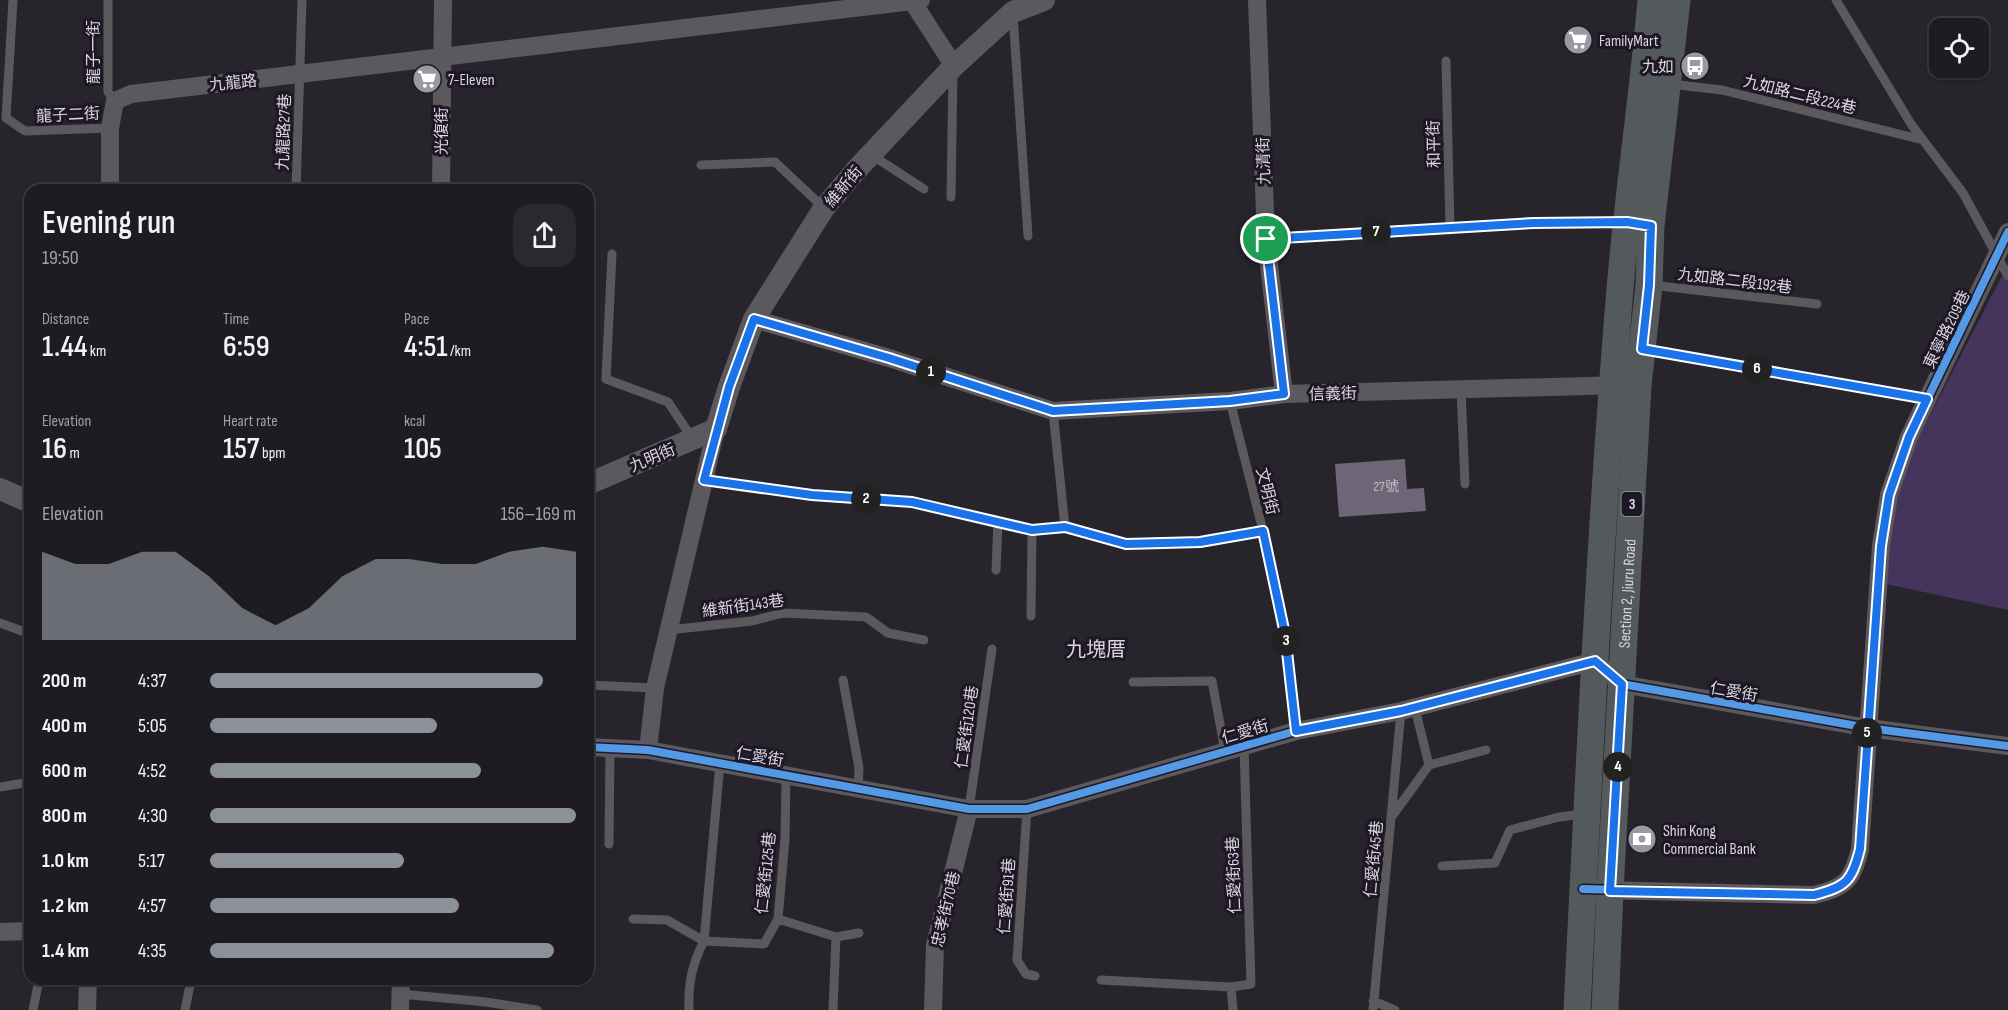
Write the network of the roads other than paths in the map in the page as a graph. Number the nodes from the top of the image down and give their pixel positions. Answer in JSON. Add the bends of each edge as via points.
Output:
{"nodes":[{"id":1,"x":13,"y":0,"type":"edge"},
{"id":2,"x":108,"y":0,"type":"edge"},
{"id":3,"x":302,"y":0,"type":"edge"},
{"id":4,"x":444,"y":0,"type":"edge"},
{"id":5,"x":1044,"y":0,"type":"edge"},
{"id":6,"x":1257,"y":0,"type":"edge"},
{"id":7,"x":1651,"y":0,"type":"edge"},
{"id":8,"x":1677,"y":0,"type":"edge"},
{"id":9,"x":1836,"y":0,"type":"edge"},
{"id":10,"x":917,"y":1,"type":"edge"},
{"id":11,"x":1013,"y":12,"type":"junction"},
{"id":12,"x":442,"y":58,"type":"junction"},
{"id":13,"x":1446,"y":61,"type":"dead end"},
{"id":14,"x":954,"y":66,"type":"junction"},
{"id":15,"x":300,"y":74,"type":"junction"},
{"id":16,"x":1668,"y":84,"type":"junction"},
{"id":17,"x":115,"y":101,"type":"junction"},
{"id":18,"x":110,"y":128,"type":"junction"},
{"id":19,"x":1923,"y":140,"type":"junction"},
{"id":20,"x":870,"y":154,"type":"junction"},
{"id":21,"x":701,"y":165,"type":"dead end"},
{"id":22,"x":110,"y":184,"type":"edge"},
{"id":23,"x":296,"y":184,"type":"edge"},
{"id":24,"x":441,"y":184,"type":"edge"},
{"id":25,"x":924,"y":189,"type":"dead end"},
{"id":26,"x":951,"y":197,"type":"dead end"},
{"id":27,"x":825,"y":208,"type":"junction"},
{"id":28,"x":1639,"y":224,"type":"junction"},
{"id":29,"x":1450,"y":227,"type":"junction"},
{"id":30,"x":2008,"y":232,"type":"edge"},
{"id":31,"x":1028,"y":236,"type":"dead end"},
{"id":32,"x":1266,"y":239,"type":"junction"},
{"id":33,"x":612,"y":254,"type":"dead end"},
{"id":34,"x":1998,"y":254,"type":"junction"},
{"id":35,"x":2008,"y":276,"type":"edge"},
{"id":36,"x":1649,"y":285,"type":"junction"},
{"id":37,"x":1817,"y":304,"type":"dead end"},
{"id":38,"x":754,"y":319,"type":"junction"},
{"id":39,"x":1642,"y":349,"type":"junction"},
{"id":40,"x":1626,"y":385,"type":"junction"},
{"id":41,"x":1461,"y":390,"type":"junction"},
{"id":42,"x":1284,"y":394,"type":"junction"},
{"id":43,"x":1927,"y":399,"type":"junction"},
{"id":44,"x":1230,"y":401,"type":"junction"},
{"id":45,"x":1053,"y":411,"type":"junction"},
{"id":46,"x":716,"y":429,"type":"junction"},
{"id":47,"x":693,"y":440,"type":"junction"},
{"id":48,"x":704,"y":480,"type":"junction"},
{"id":49,"x":594,"y":481,"type":"edge"},
{"id":50,"x":1465,"y":484,"type":"dead end"},
{"id":51,"x":1,"y":494,"type":"edge"},
{"id":52,"x":24,"y":500,"type":"edge"},
{"id":53,"x":998,"y":522,"type":"junction"},
{"id":54,"x":1065,"y":527,"type":"junction"},
{"id":55,"x":1032,"y":530,"type":"junction"},
{"id":56,"x":1263,"y":531,"type":"junction"},
{"id":57,"x":996,"y":570,"type":"dead end"},
{"id":58,"x":1031,"y":616,"type":"dead end"},
{"id":59,"x":0,"y":623,"type":"edge"},
{"id":60,"x":668,"y":630,"type":"junction"},
{"id":61,"x":24,"y":632,"type":"edge"},
{"id":62,"x":924,"y":640,"type":"dead end"},
{"id":63,"x":992,"y":649,"type":"dead end"},
{"id":64,"x":1595,"y":661,"type":"junction"},
{"id":65,"x":843,"y":680,"type":"dead end"},
{"id":66,"x":1133,"y":682,"type":"dead end"},
{"id":67,"x":1622,"y":684,"type":"junction"},
{"id":68,"x":594,"y":685,"type":"edge"},
{"id":69,"x":655,"y":688,"type":"junction"},
{"id":70,"x":1408,"y":709,"type":"junction"},
{"id":71,"x":1868,"y":728,"type":"junction"},
{"id":72,"x":1296,"y":731,"type":"junction"},
{"id":73,"x":1244,"y":746,"type":"junction"},
{"id":74,"x":2008,"y":746,"type":"edge"},
{"id":75,"x":594,"y":747,"type":"edge"},
{"id":76,"x":610,"y":748,"type":"junction"},
{"id":77,"x":648,"y":750,"type":"junction"},
{"id":78,"x":1486,"y":750,"type":"dead end"},
{"id":79,"x":1226,"y":751,"type":"junction"},
{"id":80,"x":720,"y":763,"type":"junction"},
{"id":81,"x":1430,"y":765,"type":"junction"},
{"id":82,"x":786,"y":774,"type":"junction"},
{"id":83,"x":24,"y":783,"type":"edge"},
{"id":84,"x":0,"y":787,"type":"edge"},
{"id":85,"x":858,"y":788,"type":"junction"},
{"id":86,"x":969,"y":809,"type":"junction"},
{"id":87,"x":1027,"y":809,"type":"junction"},
{"id":88,"x":1586,"y":814,"type":"junction"},
{"id":89,"x":1392,"y":817,"type":"junction"},
{"id":90,"x":609,"y":844,"type":"dead end"},
{"id":91,"x":1442,"y":866,"type":"dead end"},
{"id":92,"x":1596,"y":890,"type":"junction"},
{"id":93,"x":633,"y":919,"type":"dead end"},
{"id":94,"x":778,"y":919,"type":"junction"},
{"id":95,"x":24,"y":931,"type":"edge"},
{"id":96,"x":0,"y":932,"type":"edge"},
{"id":97,"x":859,"y":933,"type":"dead end"},
{"id":98,"x":836,"y":937,"type":"junction"},
{"id":99,"x":704,"y":941,"type":"junction"},
{"id":100,"x":1035,"y":976,"type":"dead end"},
{"id":101,"x":1101,"y":980,"type":"dead end"},
{"id":102,"x":38,"y":985,"type":"edge"},
{"id":103,"x":88,"y":985,"type":"edge"},
{"id":104,"x":190,"y":985,"type":"edge"},
{"id":105,"x":1231,"y":987,"type":"junction"},
{"id":106,"x":400,"y":994,"type":"edge"},
{"id":107,"x":1373,"y":1005,"type":"edge"},
{"id":108,"x":33,"y":1010,"type":"edge"},
{"id":109,"x":87,"y":1010,"type":"edge"},
{"id":110,"x":185,"y":1010,"type":"edge"},
{"id":111,"x":537,"y":1010,"type":"edge"},
{"id":112,"x":689,"y":1010,"type":"edge"},
{"id":113,"x":833,"y":1010,"type":"edge"},
{"id":114,"x":933,"y":1010,"type":"edge"},
{"id":115,"x":1233,"y":1010,"type":"edge"},
{"id":116,"x":1395,"y":1010,"type":"edge"},
{"id":117,"x":1577,"y":1010,"type":"edge"},
{"id":118,"x":1605,"y":1010,"type":"edge"}],
"edges":[{"from":1,"to":18,"type":"lane","name":"龍子二街","via":[[6,118],[25,131]]},
{"from":2,"to":17,"type":"lane","name":"龍子一街","via":[[108,92]]},
{"from":3,"to":15,"type":"lane","name":"九龍路27巷"},
{"from":4,"to":12,"type":"street","name":"光復街"},
{"from":5,"to":11,"type":"street","name":"維新街"},
{"from":6,"to":32,"type":"street","name":"九清街"},
{"from":7,"to":28,"type":"main road","name":"Section 2, Jiuru Road","number":"3"},
{"from":8,"to":16,"type":"main road","name":"Section 2, Jiuru Road","number":"3"},
{"from":9,"to":19,"type":"lane"},
{"from":10,"to":12,"type":"street"},
{"from":10,"to":14,"type":"street"},
{"from":11,"to":14,"type":"street","name":"維新街"},
{"from":11,"to":31,"type":"lane"},
{"from":12,"to":15,"type":"street","name":"九龍路"},
{"from":12,"to":24,"type":"street","name":"光復街"},
{"from":13,"to":29,"type":"lane","name":"和平街"},
{"from":14,"to":20,"type":"street","name":"維新街"},
{"from":14,"to":26,"type":"lane"},
{"from":15,"to":17,"type":"street","name":"九龍路","via":[[131,94]]},
{"from":15,"to":23,"type":"lane","name":"九龍路27巷"},
{"from":16,"to":19,"type":"lane","name":"九如路二段224巷","via":[[1722,90]]},
{"from":16,"to":28,"type":"main road","name":"Section 2, Jiuru Road","number":"3"},
{"from":17,"to":18,"type":"street"},
{"from":18,"to":22,"type":"street"},
{"from":19,"to":34,"type":"lane","via":[[1964,193]]},
{"from":20,"to":25,"type":"lane"},
{"from":20,"to":27,"type":"street","name":"維新街"},
{"from":21,"to":27,"type":"lane","via":[[775,162]]},
{"from":27,"to":38,"type":"street","name":"維新街"},
{"from":28,"to":29,"type":"lane"},
{"from":28,"to":36,"type":"main road","name":"Section 2, Jiuru Road","number":"3"},
{"from":28,"to":40,"type":"main road","name":"Section 2, Jiuru Road","number":"3"},
{"from":29,"to":32,"type":"lane"},
{"from":30,"to":34,"type":"street","name":"東寧路209巷"},
{"from":32,"to":42,"type":"street","name":"九清街"},
{"from":33,"to":47,"type":"lane","via":[[606,379],[668,402]]},
{"from":34,"to":35,"type":"lane"},
{"from":34,"to":43,"type":"street","name":"東寧路209巷"},
{"from":36,"to":37,"type":"lane","name":"九如路二段192巷"},
{"from":36,"to":39,"type":"main road","name":"Section 2, Jiuru Road","number":"3"},
{"from":38,"to":45,"type":"street","name":"信義街"},
{"from":38,"to":46,"type":"street","name":"維新街"},
{"from":39,"to":40,"type":"main road","name":"Section 2, Jiuru Road","number":"3"},
{"from":39,"to":43,"type":"lane"},
{"from":40,"to":41,"type":"street","name":"信義街"},
{"from":40,"to":64,"type":"main road","name":"Section 2, Jiuru Road","number":"3"},
{"from":40,"to":67,"type":"main road","name":"Section 2, Jiuru Road","number":"3"},
{"from":41,"to":42,"type":"street","name":"信義街"},
{"from":41,"to":50,"type":"lane"},
{"from":42,"to":44,"type":"street","name":"信義街"},
{"from":43,"to":71,"type":"street","name":"東寧路209巷","via":[[1889,495],[1881,546]]},
{"from":44,"to":45,"type":"street","name":"信義街"},
{"from":44,"to":56,"type":"lane","name":"文明街"},
{"from":45,"to":54,"type":"lane"},
{"from":46,"to":47,"type":"street","name":"九明街"},
{"from":46,"to":48,"type":"street"},
{"from":47,"to":49,"type":"street","name":"九明街"},
{"from":48,"to":53,"type":"lane","via":[[812,495],[912,502]]},
{"from":48,"to":60,"type":"street"},
{"from":51,"to":52,"type":"street"},
{"from":53,"to":55,"type":"lane"},
{"from":53,"to":57,"type":"lane"},
{"from":54,"to":55,"type":"lane"},
{"from":54,"to":56,"type":"lane","via":[[1126,544],[1200,542]]},
{"from":55,"to":58,"type":"lane"},
{"from":56,"to":72,"type":"lane","name":"文明街","via":[[1285,634]]},
{"from":59,"to":61,"type":"lane"},
{"from":60,"to":62,"type":"lane","name":"維新街143巷","via":[[752,621],[783,613],[866,617],[888,633]]},
{"from":60,"to":69,"type":"street"},
{"from":63,"to":86,"type":"lane","name":"仁愛街120巷"},
{"from":64,"to":67,"type":"street"},
{"from":64,"to":70,"type":"street","name":"仁愛街"},
{"from":64,"to":88,"type":"main road","name":"Section 2, Jiuru Road","number":"3"},
{"from":65,"to":85,"type":"lane","via":[[859,768]]},
{"from":66,"to":79,"type":"lane","via":[[1212,681]]},
{"from":67,"to":71,"type":"street","name":"仁愛街"},
{"from":67,"to":92,"type":"main road","name":"Section 2, Jiuru Road","number":"3"},
{"from":68,"to":69,"type":"lane"},
{"from":69,"to":77,"type":"street"},
{"from":70,"to":72,"type":"street","name":"仁愛街"},
{"from":70,"to":81,"type":"lane"},
{"from":70,"to":89,"type":"lane","name":"仁愛街45巷"},
{"from":71,"to":74,"type":"street","name":"仁愛街"},
{"from":71,"to":92,"type":"street","name":"東寧路209巷","via":[[1860,849],[1855,872],[1837,889],[1814,895]]},
{"from":72,"to":73,"type":"street","name":"仁愛街"},
{"from":73,"to":79,"type":"street","name":"仁愛街"},
{"from":73,"to":105,"type":"lane","name":"仁愛街63巷","via":[[1251,984]]},
{"from":75,"to":76,"type":"street","name":"仁愛街"},
{"from":76,"to":77,"type":"street","name":"仁愛街"},
{"from":76,"to":90,"type":"lane"},
{"from":77,"to":80,"type":"street","name":"仁愛街"},
{"from":78,"to":81,"type":"lane"},
{"from":79,"to":87,"type":"street","name":"仁愛街"},
{"from":80,"to":82,"type":"street","name":"仁愛街"},
{"from":80,"to":99,"type":"lane"},
{"from":81,"to":89,"type":"lane"},
{"from":82,"to":85,"type":"street","name":"仁愛街"},
{"from":82,"to":94,"type":"lane","name":"仁愛街125巷"},
{"from":83,"to":84,"type":"lane"},
{"from":85,"to":86,"type":"street","name":"仁愛街"},
{"from":86,"to":87,"type":"street","name":"仁愛街"},
{"from":86,"to":114,"type":"street","name":"忠孝街70巷","via":[[935,945]]},
{"from":87,"to":100,"type":"lane","name":"仁愛街91巷","via":[[1017,960],[1026,974]]},
{"from":88,"to":91,"type":"lane","via":[[1510,830],[1496,863]]},
{"from":88,"to":92,"type":"main road","name":"Section 2, Jiuru Road","number":"3"},
{"from":89,"to":107,"type":"lane","name":"仁愛街45巷"},
{"from":92,"to":117,"type":"main road","name":"Section 2, Jiuru Road","number":"3"},
{"from":92,"to":118,"type":"main road","name":"Section 2, Jiuru Road","number":"3"},
{"from":93,"to":99,"type":"lane","name":"仁愛街125巷","via":[[667,920]]},
{"from":94,"to":98,"type":"lane"},
{"from":94,"to":99,"type":"lane","name":"仁愛街125巷","via":[[764,944]]},
{"from":95,"to":96,"type":"street"},
{"from":97,"to":98,"type":"lane"},
{"from":98,"to":113,"type":"lane"},
{"from":99,"to":112,"type":"lane","via":[[694,960]]},
{"from":101,"to":105,"type":"lane"},
{"from":102,"to":108,"type":"lane"},
{"from":103,"to":109,"type":"street"},
{"from":104,"to":110,"type":"lane"},
{"from":105,"to":115,"type":"lane"},
{"from":106,"to":111,"type":"lane"},
{"from":107,"to":116,"type":"lane"}]}
